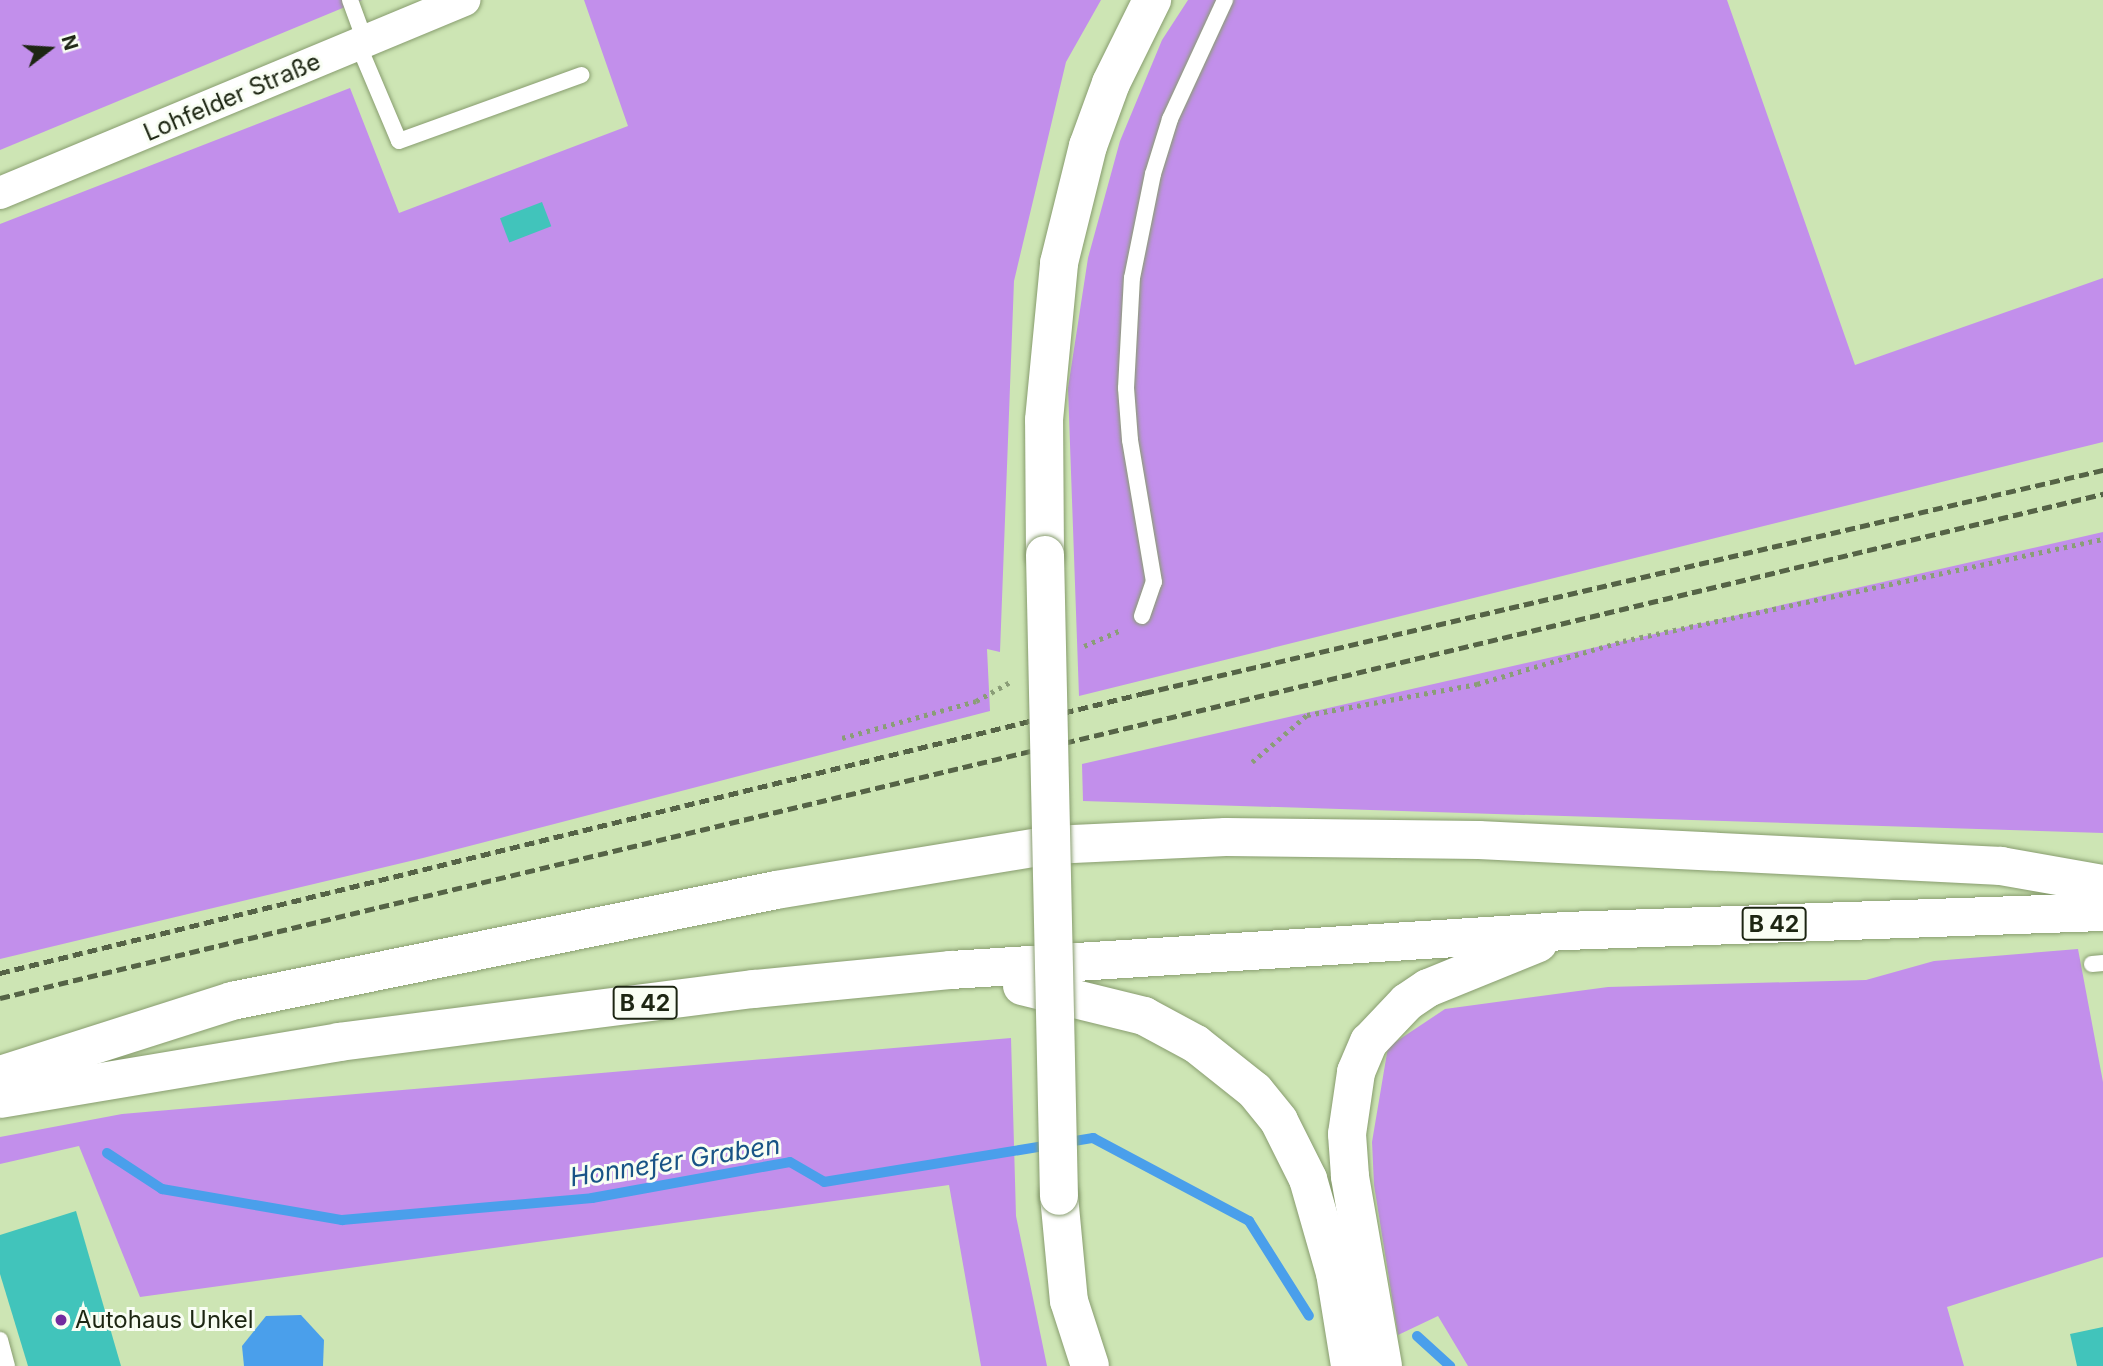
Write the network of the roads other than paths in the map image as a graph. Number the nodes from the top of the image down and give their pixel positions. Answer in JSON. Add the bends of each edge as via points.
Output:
{"nodes":[{"id":1,"x":350,"y":0,"type":"edge"},
{"id":2,"x":464,"y":0,"type":"edge"},
{"id":3,"x":1152,"y":0,"type":"edge"},
{"id":4,"x":1226,"y":0,"type":"edge"},
{"id":5,"x":361,"y":43,"type":"junction"},
{"id":6,"x":581,"y":75,"type":"dead end"},
{"id":7,"x":0,"y":193,"type":"edge"},
{"id":8,"x":1142,"y":616,"type":"road end"},
{"id":9,"x":1051,"y":845,"type":"junction"},
{"id":10,"x":2103,"y":884,"type":"edge"},
{"id":11,"x":2103,"y":912,"type":"edge"},
{"id":12,"x":1566,"y":931,"type":"junction"},
{"id":13,"x":951,"y":970,"type":"junction"},
{"id":14,"x":0,"y":1075,"type":"edge"},
{"id":15,"x":0,"y":1099,"type":"edge"},
{"id":16,"x":0,"y":1340,"type":"edge"},
{"id":17,"x":1343,"y":1354,"type":"edge"},
{"id":18,"x":7,"y":1366,"type":"edge"},
{"id":19,"x":1090,"y":1366,"type":"edge"},
{"id":20,"x":1383,"y":1366,"type":"edge"}],
"edges":[{"from":1,"to":5,"type":"lane"},
{"from":2,"to":5,"type":"street","name":"Lohfelder Straße"},
{"from":3,"to":9,"type":"main road","bridge":true,"via":[[1111,83],[1088,146],[1070,205],[1055,291],[1044,420]]},
{"from":4,"to":8,"type":"lane","via":[[1170,120],[1153,174],[1132,278],[1126,388],[1154,582]]},
{"from":5,"to":6,"type":"lane","via":[[399,141]]},
{"from":5,"to":7,"type":"street","name":"Lohfelder Straße"},
{"from":9,"to":10,"type":"main road","via":[[1329,836],[2001,866]]},
{"from":9,"to":14,"type":"main road","via":[[776,890],[232,1001]]},
{"from":9,"to":19,"type":"main road","bridge":true,"via":[[1059,1196],[1065,1276]]},
{"from":11,"to":12,"type":"main road","number":"B 42"},
{"from":12,"to":13,"type":"main road","number":"B 42"},
{"from":12,"to":20,"type":"main road","via":[[1428,988],[1369,1042],[1356,1072],[1347,1134],[1350,1176]]},
{"from":13,"to":15,"type":"main road","number":"B 42","via":[[740,991],[339,1042]]},
{"from":13,"to":17,"type":"main road","via":[[1144,1016],[1231,1069],[1279,1121],[1308,1179],[1335,1273]]},
{"from":16,"to":18,"type":"lane"}]}
